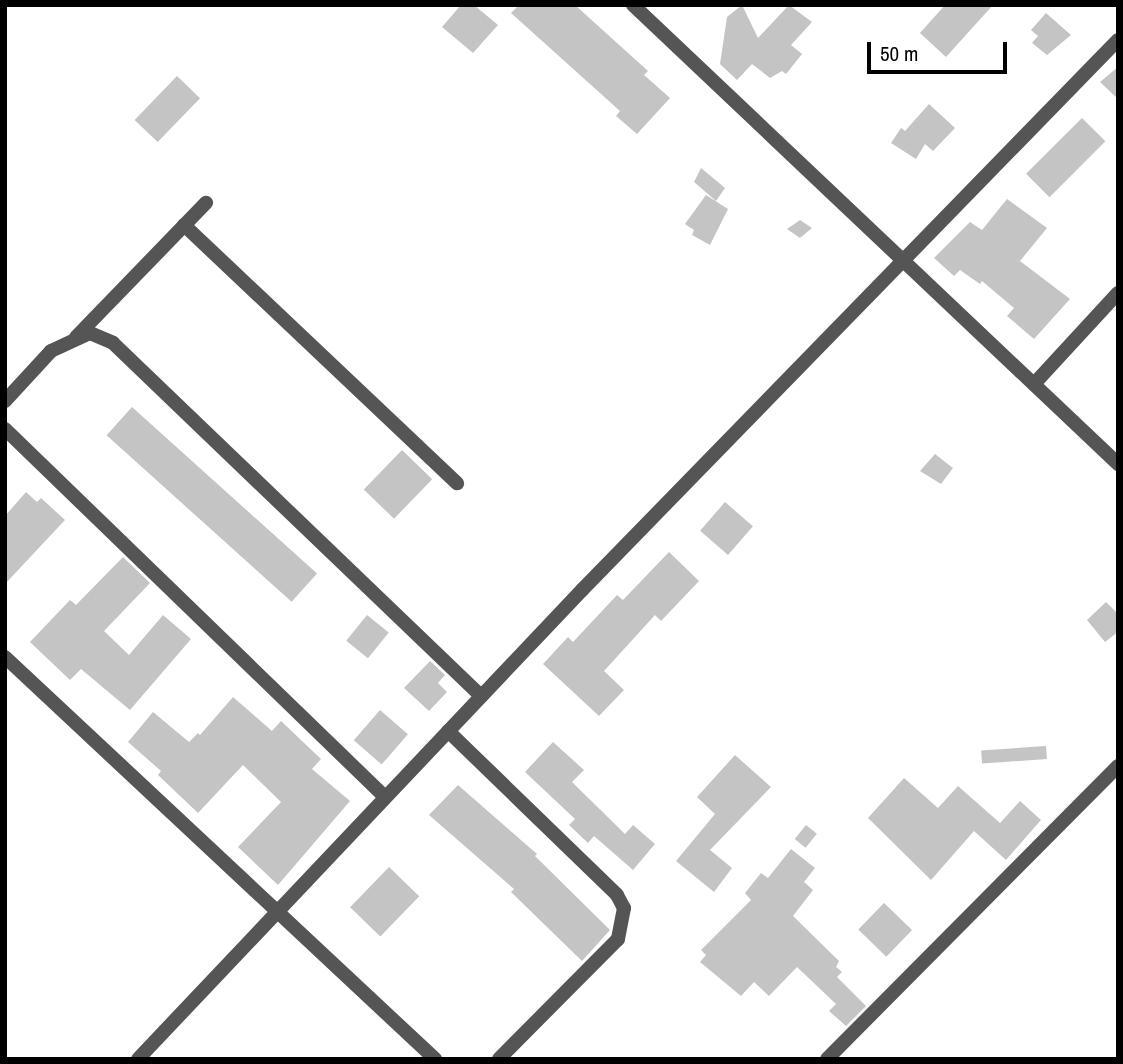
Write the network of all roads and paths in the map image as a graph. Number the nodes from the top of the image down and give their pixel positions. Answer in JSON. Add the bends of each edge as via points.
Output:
{"nodes":[{"id":1,"x":633,"y":5,"type":"edge"},
{"id":2,"x":1118,"y":40,"type":"edge"},
{"id":3,"x":206,"y":203,"type":"dead end"},
{"id":4,"x":184,"y":225,"type":"junction"},
{"id":5,"x":902,"y":258,"type":"junction"},
{"id":6,"x":1118,"y":293,"type":"edge"},
{"id":7,"x":73,"y":340,"type":"junction"},
{"id":8,"x":1034,"y":384,"type":"junction"},
{"id":9,"x":5,"y":401,"type":"edge"},
{"id":10,"x":5,"y":429,"type":"edge"},
{"id":11,"x":1118,"y":464,"type":"edge"},
{"id":12,"x":457,"y":483,"type":"dead end"},
{"id":13,"x":5,"y":657,"type":"edge"},
{"id":14,"x":481,"y":696,"type":"junction"},
{"id":15,"x":448,"y":731,"type":"junction"},
{"id":16,"x":1118,"y":766,"type":"edge"},
{"id":17,"x":385,"y":797,"type":"junction"},
{"id":18,"x":276,"y":912,"type":"junction"},
{"id":19,"x":138,"y":1059,"type":"edge"},
{"id":20,"x":435,"y":1059,"type":"edge"},
{"id":21,"x":499,"y":1059,"type":"edge"},
{"id":22,"x":827,"y":1059,"type":"edge"}],
"edges":[{"from":1,"to":5,"type":"street"},
{"from":2,"to":5,"type":"street"},
{"from":3,"to":4,"type":"street"},
{"from":4,"to":7,"type":"street"},
{"from":4,"to":12,"type":"street"},
{"from":5,"to":8,"type":"street"},
{"from":5,"to":14,"type":"street"},
{"from":6,"to":8,"type":"street"},
{"from":7,"to":9,"type":"street","via":[[51,351]]},
{"from":7,"to":14,"type":"street","via":[[90,333],[113,343]]},
{"from":8,"to":11,"type":"street"},
{"from":10,"to":17,"type":"street"},
{"from":13,"to":18,"type":"street"},
{"from":14,"to":15,"type":"street"},
{"from":15,"to":17,"type":"street"},
{"from":15,"to":21,"type":"street","via":[[617,895],[624,908],[618,939]]},
{"from":16,"to":22,"type":"street"},
{"from":17,"to":18,"type":"street"},
{"from":18,"to":19,"type":"street"},
{"from":18,"to":20,"type":"street"}]}
